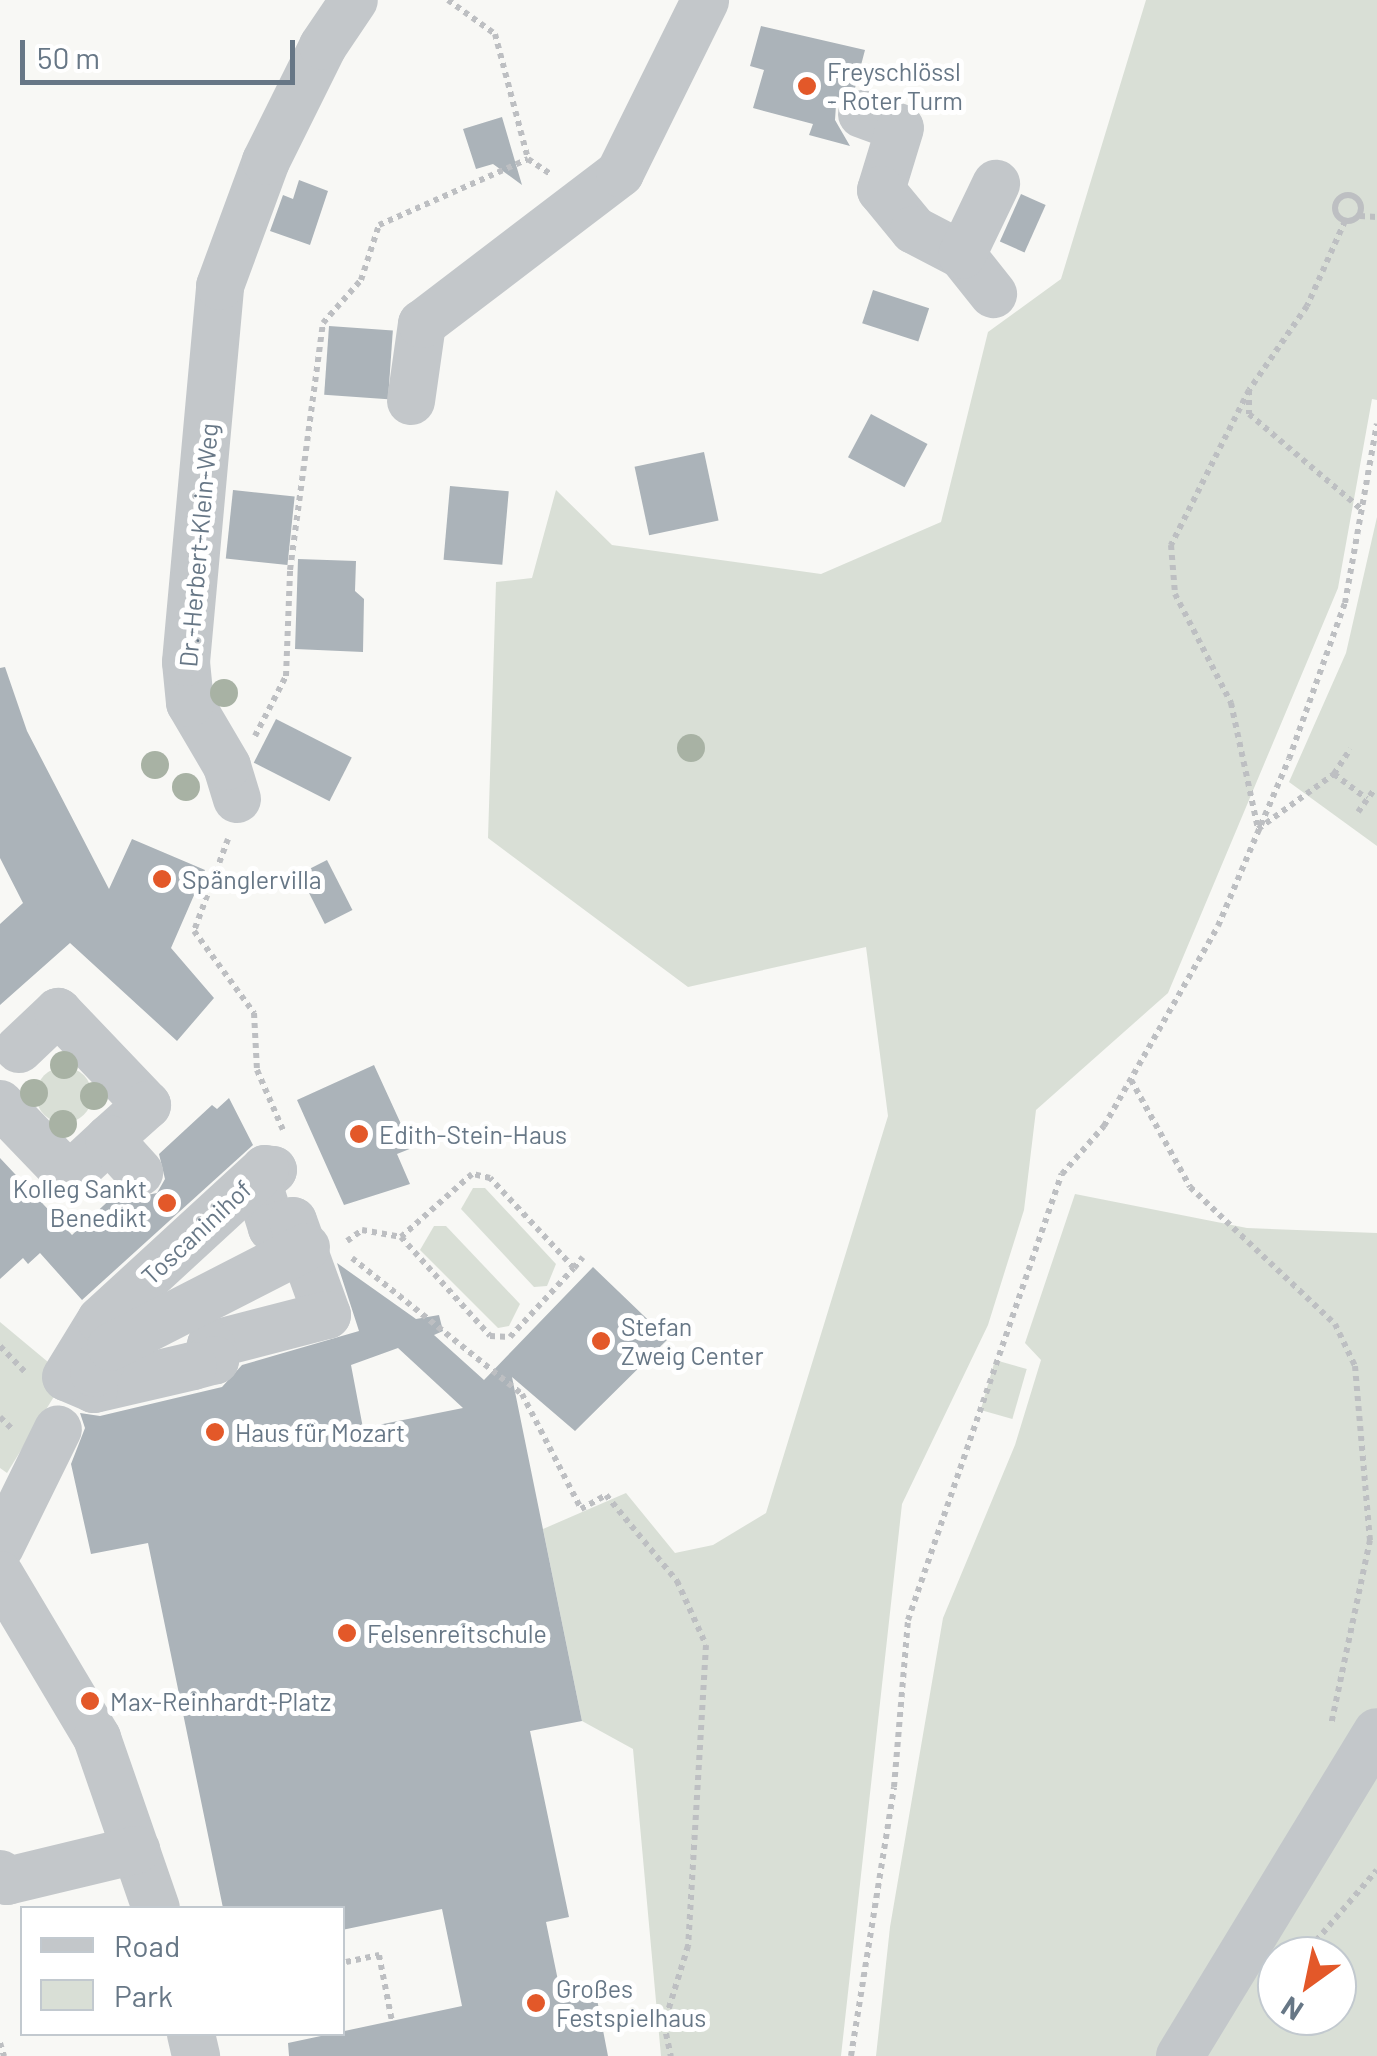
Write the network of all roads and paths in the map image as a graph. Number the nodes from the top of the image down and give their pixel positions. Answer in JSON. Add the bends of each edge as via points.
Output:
{"nodes":[{"id":1,"x":354,"y":0,"type":"edge"},
{"id":2,"x":448,"y":0,"type":"edge"},
{"id":3,"x":706,"y":0,"type":"edge"},
{"id":4,"x":862,"y":114,"type":"dead end"},
{"id":5,"x":528,"y":159,"type":"junction"},
{"id":6,"x":627,"y":164,"type":"junction"},
{"id":7,"x":996,"y":184,"type":"dead end"},
{"id":8,"x":1360,"y":216,"type":"junction"},
{"id":9,"x":1377,"y":216,"type":"edge"},
{"id":10,"x":1346,"y":221,"type":"junction"},
{"id":11,"x":962,"y":255,"type":"junction"},
{"id":12,"x":993,"y":294,"type":"dead end"},
{"id":13,"x":1249,"y":390,"type":"junction"},
{"id":14,"x":411,"y":402,"type":"dead end"},
{"id":15,"x":1377,"y":424,"type":"edge"},
{"id":16,"x":1362,"y":510,"type":"junction"},
{"id":17,"x":1350,"y":749,"type":"dead end"},
{"id":18,"x":1334,"y":774,"type":"junction"},
{"id":19,"x":1375,"y":789,"type":"edge"},
{"id":20,"x":237,"y":799,"type":"junction"},
{"id":21,"x":1367,"y":799,"type":"junction"},
{"id":22,"x":1358,"y":812,"type":"dead end"},
{"id":23,"x":1258,"y":830,"type":"junction"},
{"id":24,"x":6,"y":1049,"type":"edge"},
{"id":25,"x":1130,"y":1079,"type":"junction"},
{"id":26,"x":0,"y":1104,"type":"edge"},
{"id":27,"x":288,"y":1140,"type":"dead end"},
{"id":28,"x":194,"y":1234,"type":"junction"},
{"id":29,"x":401,"y":1238,"type":"junction"},
{"id":30,"x":306,"y":1247,"type":"junction"},
{"id":31,"x":583,"y":1257,"type":"dead end"},
{"id":32,"x":574,"y":1268,"type":"junction"},
{"id":33,"x":221,"y":1286,"type":"junction"},
{"id":34,"x":87,"y":1384,"type":"junction"},
{"id":35,"x":58,"y":1430,"type":"dead end"},
{"id":36,"x":0,"y":1548,"type":"edge"},
{"id":37,"x":0,"y":1575,"type":"edge"},
{"id":38,"x":1377,"y":1732,"type":"edge"},
{"id":39,"x":1326,"y":1746,"type":"dead end"},
{"id":40,"x":136,"y":1850,"type":"junction"},
{"id":41,"x":1377,"y":1870,"type":"edge"},
{"id":42,"x":0,"y":1874,"type":"edge"},
{"id":43,"x":155,"y":1906,"type":"edge"},
{"id":44,"x":1320,"y":1936,"type":"edge"},
{"id":45,"x":346,"y":1962,"type":"dead end"},
{"id":46,"x":392,"y":2020,"type":"dead end"},
{"id":47,"x":0,"y":2043,"type":"edge"},
{"id":48,"x":4,"y":2056,"type":"edge"},
{"id":49,"x":671,"y":2056,"type":"edge"},
{"id":50,"x":851,"y":2056,"type":"edge"},
{"id":51,"x":1180,"y":2056,"type":"edge"}],
"edges":[{"from":1,"to":20,"type":"street","name":"Dr.-Herbert-Klein-Weg","via":[[323,46],[266,161],[220,286],[186,662],[190,703],[227,766]]},
{"from":2,"to":5,"type":"path","via":[[495,34]]},
{"from":3,"to":6,"type":"street"},
{"from":4,"to":11,"type":"street","via":[[900,128],[882,190],[914,230]]},
{"from":5,"to":6,"type":"path","via":[[553,177]]},
{"from":5,"to":20,"type":"path","via":[[378,225],[362,280],[324,323],[290,570],[286,676],[244,758]]},
{"from":6,"to":14,"type":"street","via":[[422,324]]},
{"from":7,"to":11,"type":"street"},
{"from":8,"to":9,"type":"path"},
{"from":8,"to":10,"type":"path"},
{"from":8,"to":10,"type":"path","via":[[1362,206],[1347,194],[1334,210]]},
{"from":10,"to":13,"type":"path","via":[[1307,306]]},
{"from":11,"to":12,"type":"street"},
{"from":13,"to":16,"type":"path","via":[[1250,414]]},
{"from":13,"to":23,"type":"path","via":[[1185,511],[1170,566],[1175,594],[1231,703]]},
{"from":15,"to":16,"type":"path"},
{"from":16,"to":23,"type":"path","via":[[1345,604]]},
{"from":17,"to":18,"type":"path"},
{"from":18,"to":21,"type":"path"},
{"from":18,"to":23,"type":"path"},
{"from":19,"to":21,"type":"path"},
{"from":20,"to":27,"type":"path","via":[[194,932],[254,1013],[257,1070]]},
{"from":21,"to":22,"type":"path"},
{"from":23,"to":25,"type":"path","via":[[1218,926]]},
{"from":24,"to":26,"type":"street","via":[[58,1012],[147,1105],[124,1156],[68,1176]]},
{"from":25,"to":39,"type":"path","via":[[1190,1187],[1336,1324],[1355,1366],[1370,1540]]},
{"from":25,"to":50,"type":"path","via":[[1104,1126],[1062,1174],[908,1620],[894,1788]]},
{"from":28,"to":30,"type":"street","name":"Toscaninihof","via":[[264,1169],[273,1170],[258,1183],[272,1228],[292,1221]]},
{"from":28,"to":33,"type":"street"},
{"from":28,"to":34,"type":"street","name":"Toscaninihof","via":[[101,1320],[66,1377]]},
{"from":29,"to":32,"type":"path","via":[[472,1174],[490,1178]]},
{"from":29,"to":32,"type":"path","via":[[490,1336],[510,1337]]},
{"from":29,"to":49,"type":"path","via":[[362,1230],[334,1245],[522,1394],[581,1509],[606,1495],[678,1582],[706,1645],[688,1946],[664,2024]]},
{"from":30,"to":33,"type":"street","name":"Toscaninihof"},
{"from":30,"to":34,"type":"street","via":[[327,1315],[211,1345],[216,1360],[94,1389]]},
{"from":31,"to":32,"type":"path"},
{"from":33,"to":34,"type":"street","name":"Toscaninihof","via":[[111,1346]]},
{"from":35,"to":36,"type":"street"},
{"from":37,"to":40,"type":"street","via":[[97,1738]]},
{"from":38,"to":51,"type":"street"},
{"from":40,"to":42,"type":"street","via":[[7,1880]]},
{"from":40,"to":43,"type":"street"},
{"from":41,"to":44,"type":"path"},
{"from":45,"to":46,"type":"path","via":[[379,1955]]},
{"from":47,"to":48,"type":"path"}]}
